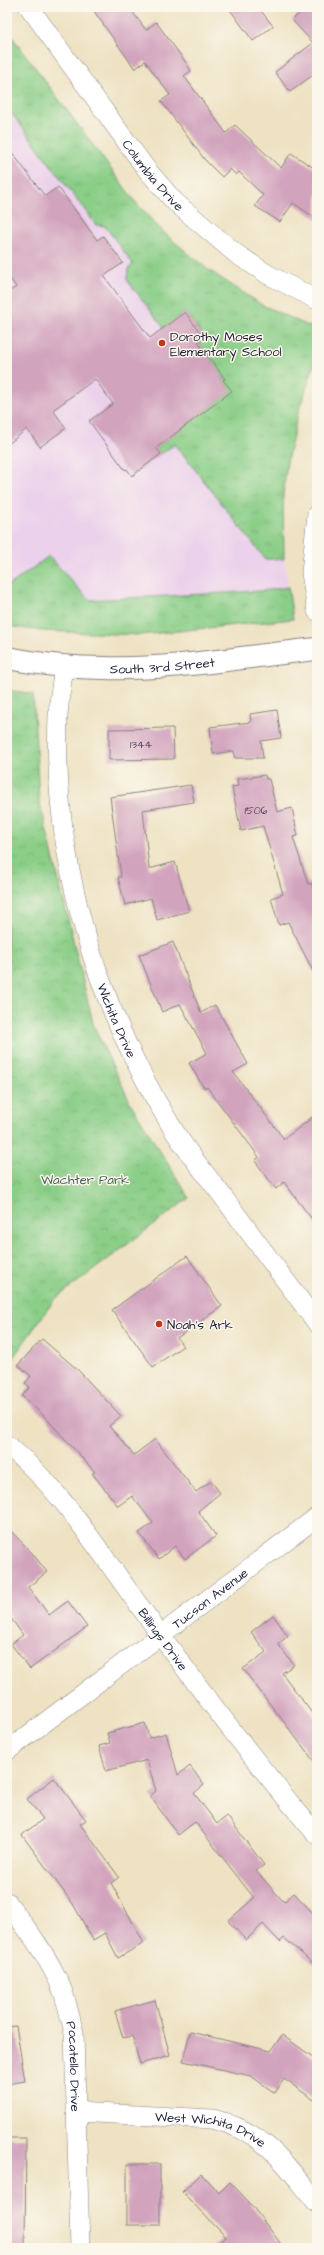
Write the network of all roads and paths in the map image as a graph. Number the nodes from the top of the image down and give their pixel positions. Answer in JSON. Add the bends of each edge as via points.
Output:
{"nodes":[{"id":1,"x":30,"y":7,"type":"edge"},
{"id":2,"x":317,"y":300,"type":"edge"},
{"id":3,"x":317,"y":514,"type":"edge"},
{"id":4,"x":317,"y":611,"type":"edge"},
{"id":5,"x":317,"y":648,"type":"edge"},
{"id":6,"x":7,"y":658,"type":"edge"},
{"id":7,"x":64,"y":665,"type":"junction"},
{"id":8,"x":317,"y":1323,"type":"edge"},
{"id":9,"x":7,"y":1445,"type":"edge"},
{"id":10,"x":317,"y":1517,"type":"edge"},
{"id":11,"x":161,"y":1636,"type":"junction"},
{"id":12,"x":7,"y":1751,"type":"edge"},
{"id":13,"x":317,"y":1835,"type":"edge"},
{"id":14,"x":7,"y":1902,"type":"edge"},
{"id":15,"x":76,"y":2112,"type":"junction"},
{"id":16,"x":317,"y":2203,"type":"edge"},
{"id":17,"x":80,"y":2248,"type":"edge"}],
"edges":[{"from":1,"to":2,"type":"street","name":"Columbia Drive","via":[[147,170],[175,202],[235,253],[267,274]]},
{"from":3,"to":4,"type":"street","via":[[311,573]]},
{"from":5,"to":7,"type":"street","name":"South 3rd Street","via":[[169,666],[103,668]]},
{"from":6,"to":7,"type":"street","name":"South 3rd Street"},
{"from":7,"to":8,"type":"street","name":"Wichita Drive","via":[[58,723],[64,832],[88,946],[108,1001],[131,1054],[174,1131]]},
{"from":9,"to":11,"type":"street","name":"Billings Drive","via":[[53,1488]]},
{"from":10,"to":11,"type":"street","name":"Tucson Avenue"},
{"from":11,"to":12,"type":"street","name":"Tucson Avenue"},
{"from":11,"to":13,"type":"street","name":"Billings Drive","via":[[280,1792]]},
{"from":14,"to":15,"type":"street","name":"Pocatello Drive","via":[[48,1961],[67,2003],[74,2033]]},
{"from":15,"to":16,"type":"street","name":"West Wichita Drive","via":[[213,2119],[235,2124],[273,2149]]},
{"from":15,"to":17,"type":"street","name":"Pocatello Drive"}]}
